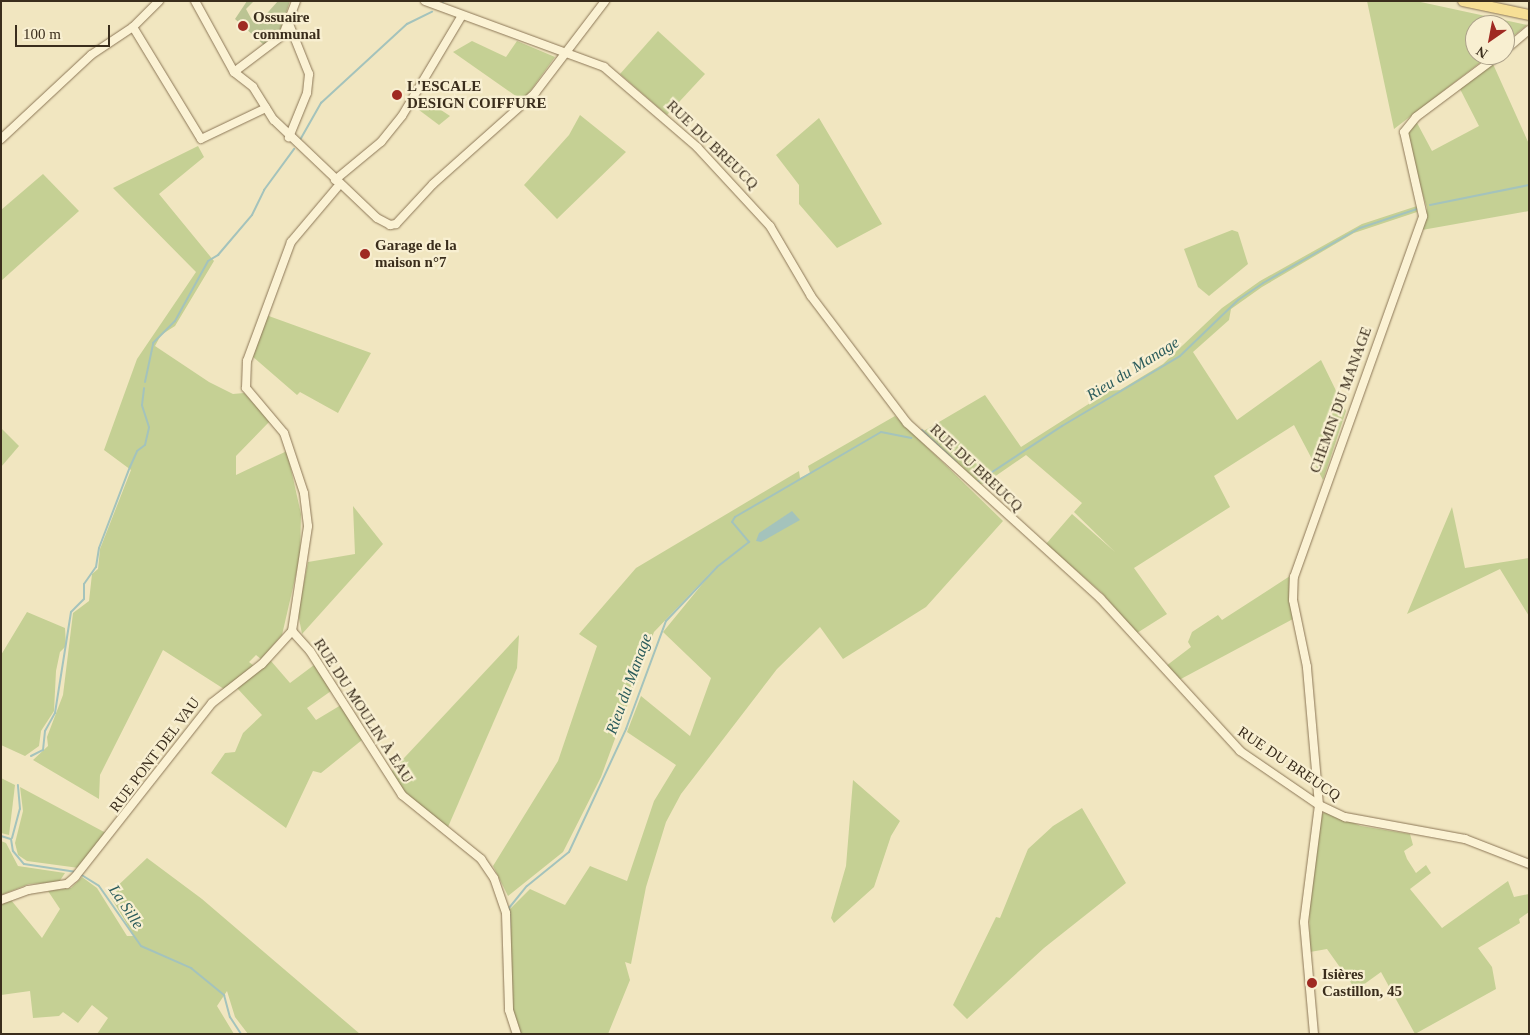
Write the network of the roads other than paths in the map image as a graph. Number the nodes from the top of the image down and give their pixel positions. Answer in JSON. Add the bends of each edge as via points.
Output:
{"nodes":[{"id":1,"x":159,"y":1,"type":"edge"},
{"id":2,"x":195,"y":1,"type":"edge"},
{"id":3,"x":296,"y":1,"type":"edge"},
{"id":4,"x":425,"y":1,"type":"edge"},
{"id":5,"x":605,"y":1,"type":"edge"},
{"id":6,"x":1463,"y":1,"type":"edge"},
{"id":7,"x":1529,"y":15,"type":"edge"},
{"id":8,"x":460,"y":17,"type":"junction"},
{"id":9,"x":289,"y":24,"type":"junction"},
{"id":10,"x":133,"y":27,"type":"junction"},
{"id":11,"x":1529,"y":30,"type":"edge"},
{"id":12,"x":1515,"y":42,"type":"edge"},
{"id":13,"x":567,"y":52,"type":"junction"},
{"id":14,"x":1486,"y":65,"type":"edge"},
{"id":15,"x":234,"y":72,"type":"junction"},
{"id":16,"x":266,"y":108,"type":"junction"},
{"id":17,"x":289,"y":137,"type":"junction"},
{"id":18,"x":1,"y":139,"type":"edge"},
{"id":19,"x":338,"y":182,"type":"junction"},
{"id":20,"x":292,"y":631,"type":"junction"},
{"id":21,"x":1318,"y":805,"type":"junction"},
{"id":22,"x":1529,"y":864,"type":"edge"},
{"id":23,"x":1,"y":900,"type":"edge"},
{"id":24,"x":517,"y":1034,"type":"edge"},
{"id":25,"x":1314,"y":1034,"type":"edge"}],
"edges":[{"from":1,"to":10,"type":"street"},
{"from":2,"to":15,"type":"street"},
{"from":3,"to":9,"type":"street"},
{"from":4,"to":8,"type":"street","name":"RUE DU BREUCQ"},
{"from":5,"to":13,"type":"street"},
{"from":6,"to":7,"type":"main road"},
{"from":8,"to":13,"type":"street","name":"RUE DU BREUCQ"},
{"from":8,"to":19,"type":"street","via":[[402,116],[381,142]]},
{"from":9,"to":15,"type":"street","via":[[283,35]]},
{"from":9,"to":17,"type":"street","via":[[309,74],[308,93]]},
{"from":10,"to":16,"type":"street","via":[[201,139]]},
{"from":10,"to":18,"type":"street","via":[[91,54]]},
{"from":11,"to":12,"type":"street"},
{"from":13,"to":19,"type":"street","via":[[536,92],[433,184],[396,224],[384,223]]},
{"from":13,"to":21,"type":"street","name":"RUE DU BREUCQ","via":[[586,58],[618,78],[716,165],[770,226],[811,296],[907,423],[1100,598],[1228,740]]},
{"from":14,"to":21,"type":"street","name":"CHEMIN DU MANAGE","via":[[1416,117],[1404,132],[1423,216],[1296,567],[1293,600],[1307,666]]},
{"from":15,"to":16,"type":"street","via":[[253,87]]},
{"from":16,"to":17,"type":"street"},
{"from":17,"to":19,"type":"street"},
{"from":19,"to":20,"type":"street","via":[[292,242],[247,361],[246,388],[284,433],[304,493],[308,526]]},
{"from":20,"to":23,"type":"street","name":"RUE PONT DEL VAU","via":[[262,664],[212,702],[75,877],[67,884],[28,890]]},
{"from":20,"to":24,"type":"street","name":"RUE DU MOULIN À EAU","via":[[310,651],[402,795],[481,859],[494,878],[506,913],[509,1010]]},
{"from":21,"to":22,"type":"street","name":"RUE DU BREUCQ","via":[[1365,823],[1444,834],[1486,845]]},
{"from":21,"to":25,"type":"street","via":[[1304,922]]}]}
